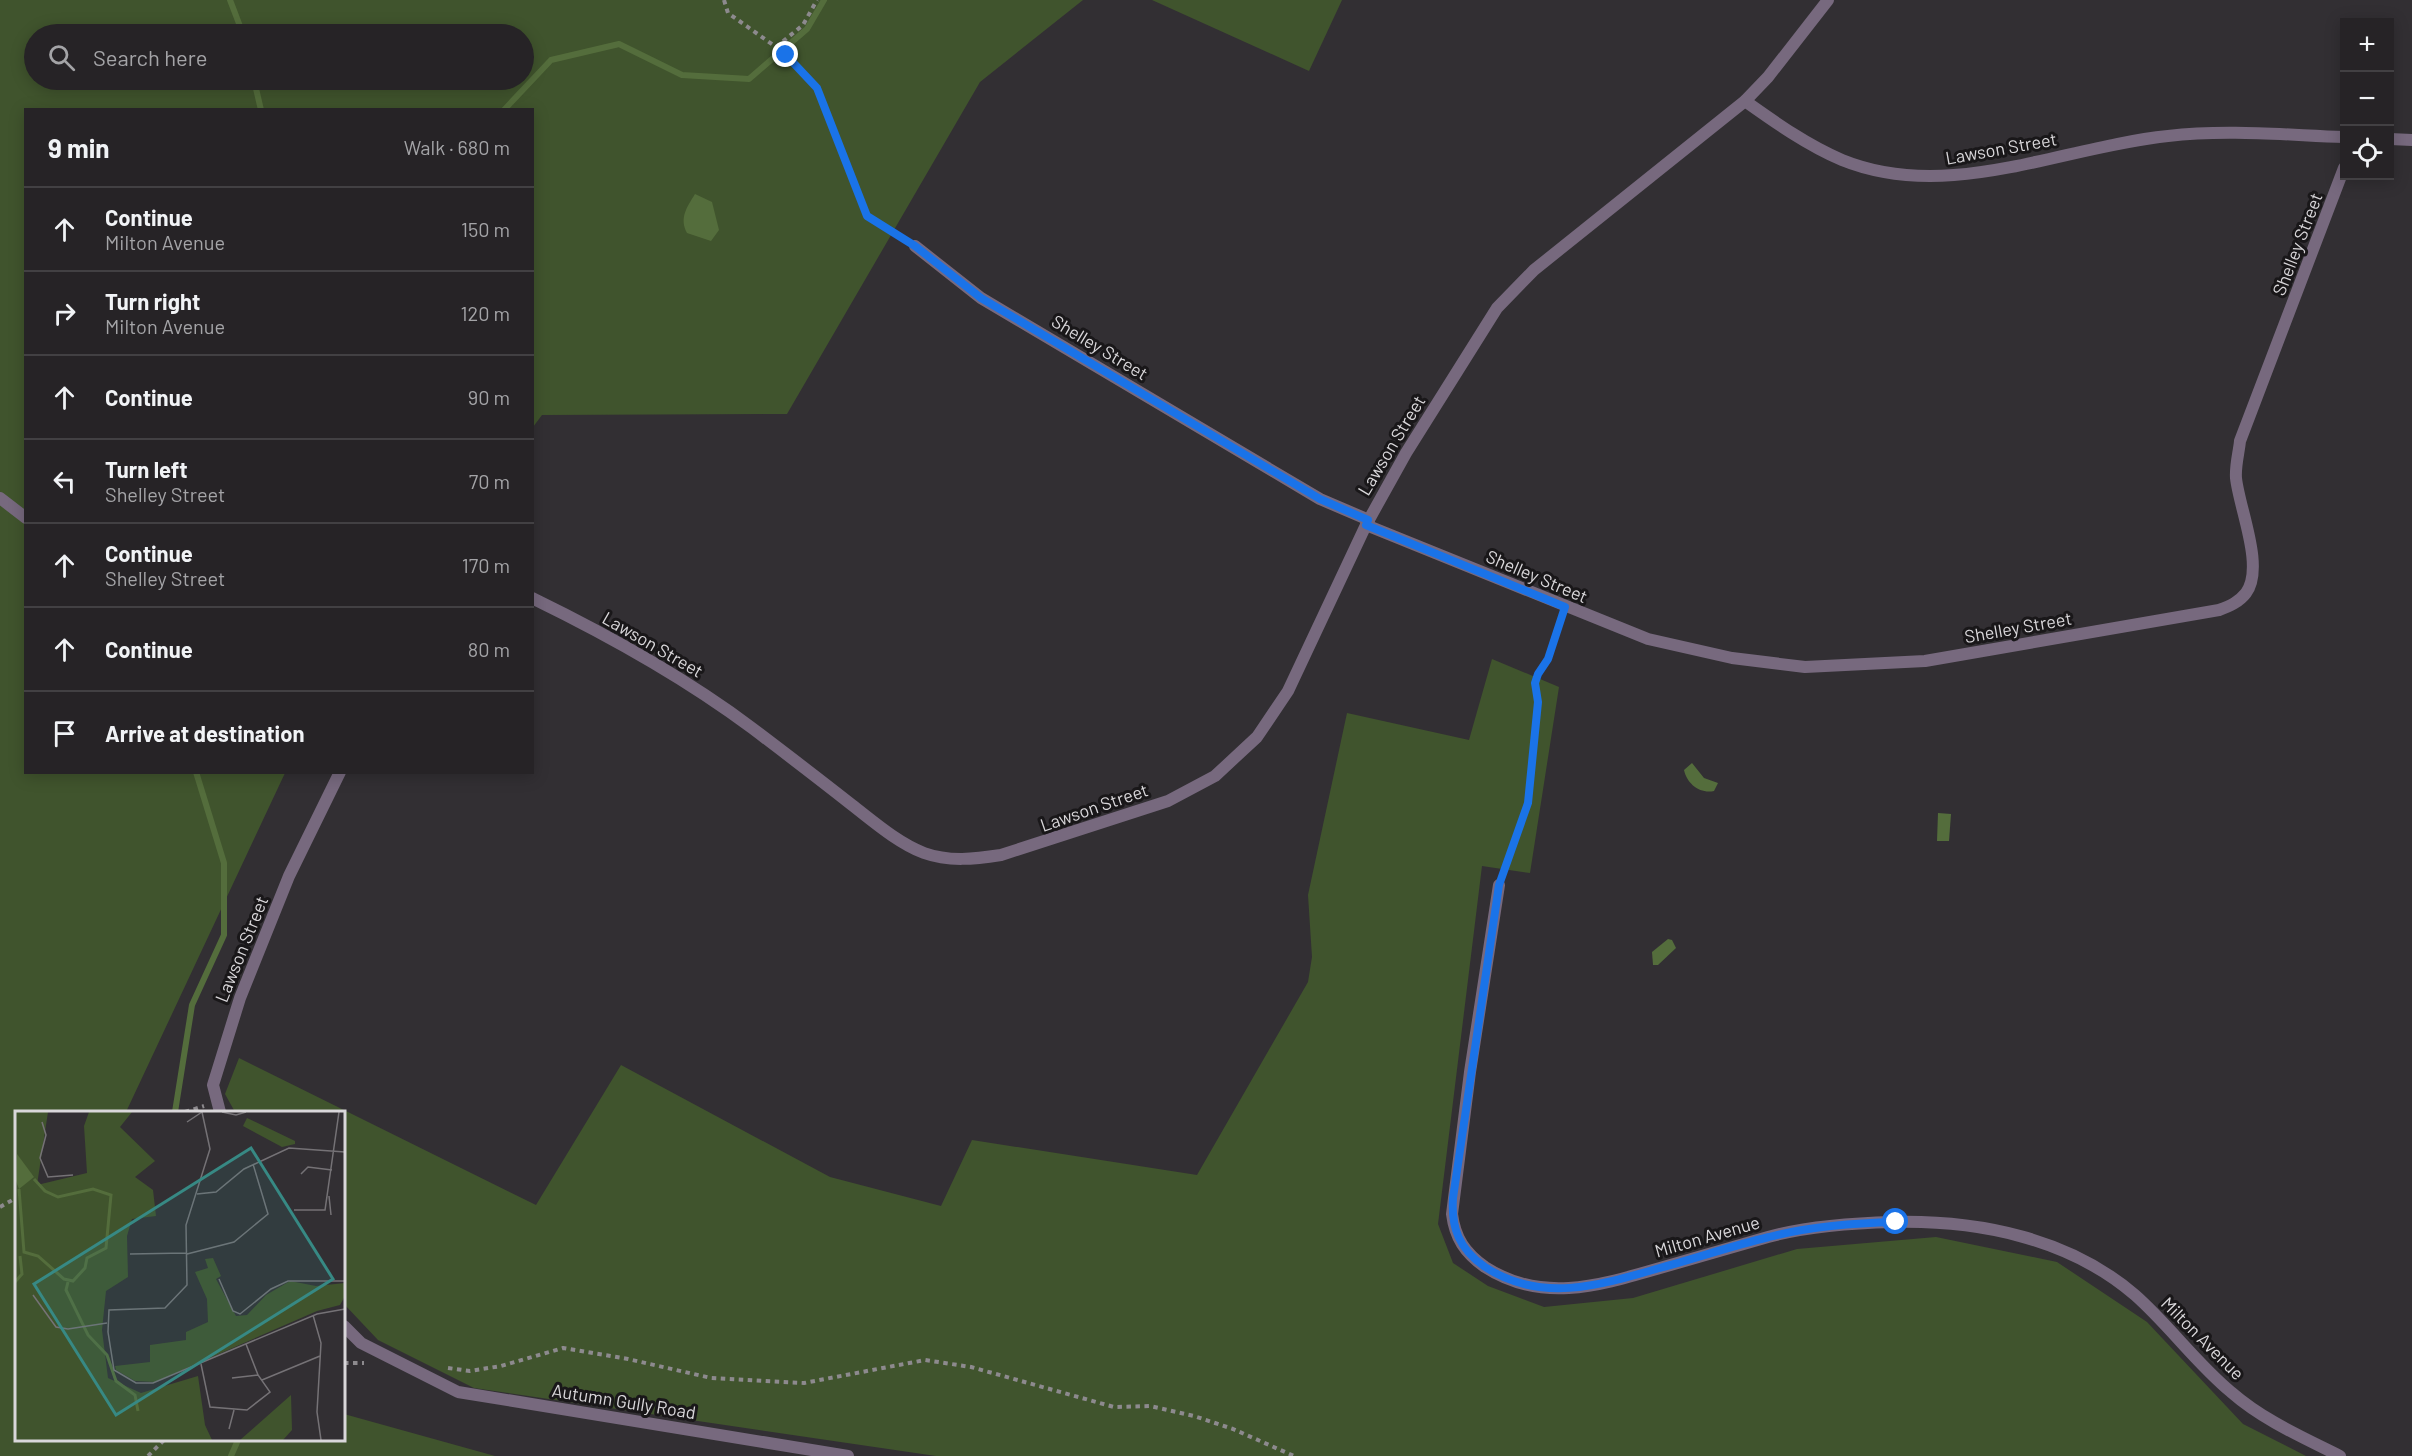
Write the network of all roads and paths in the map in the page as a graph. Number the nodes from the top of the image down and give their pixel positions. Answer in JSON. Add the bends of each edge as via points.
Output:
{"nodes":[{"id":1,"x":724,"y":0,"type":"edge"},
{"id":2,"x":818,"y":0,"type":"edge"},
{"id":3,"x":1828,"y":0,"type":"edge"},
{"id":4,"x":777,"y":47,"type":"junction"},
{"id":5,"x":1745,"y":101,"type":"junction"},
{"id":6,"x":2340,"y":137,"type":"edge"},
{"id":7,"x":2394,"y":139,"type":"edge"},
{"id":8,"x":2412,"y":140,"type":"edge"},
{"id":9,"x":2340,"y":178,"type":"edge"},
{"id":10,"x":915,"y":246,"type":"joint"},
{"id":11,"x":0,"y":498,"type":"edge"},
{"id":12,"x":24,"y":516,"type":"edge"},
{"id":13,"x":1367,"y":523,"type":"junction"},
{"id":14,"x":534,"y":599,"type":"edge"},
{"id":15,"x":1565,"y":607,"type":"junction"},
{"id":16,"x":339,"y":774,"type":"edge"},
{"id":17,"x":1499,"y":885,"type":"joint"},
{"id":18,"x":220,"y":1111,"type":"edge"},
{"id":19,"x":15,"y":1199,"type":"edge"},
{"id":20,"x":0,"y":1207,"type":"edge"},
{"id":21,"x":345,"y":1327,"type":"edge"},
{"id":22,"x":439,"y":1367,"type":"dead end"},
{"id":23,"x":163,"y":1441,"type":"edge"},
{"id":24,"x":148,"y":1456,"type":"edge"},
{"id":25,"x":848,"y":1456,"type":"edge"},
{"id":26,"x":1294,"y":1456,"type":"edge"},
{"id":27,"x":2340,"y":1456,"type":"edge"}],
"edges":[{"from":1,"to":4,"type":"path","via":[[728,13]]},
{"from":2,"to":4,"type":"path","via":[[803,25]]},
{"from":3,"to":5,"type":"street"},
{"from":4,"to":10,"type":"path","via":[[817,88],[867,216]]},
{"from":5,"to":6,"type":"street","name":"Lawson Street","via":[[1813,146],[1843,160],[1907,175],[1942,177],[1977,172],[2166,136],[2245,133]]},
{"from":5,"to":13,"type":"street","name":"Lawson Street","via":[[1510,292],[1472,347]]},
{"from":7,"to":8,"type":"street"},
{"from":9,"to":15,"type":"street","name":"Shelley Street","via":[[2240,441],[2236,476],[2253,561],[2248,591],[2236,603],[2219,610],[1925,661],[1805,667],[1679,648]]},
{"from":10,"to":13,"type":"street","name":"Shelley Street","via":[[981,298]]},
{"from":11,"to":12,"type":"street"},
{"from":13,"to":14,"type":"street","name":"Lawson Street","via":[[1274,716],[1215,776],[1168,801],[1026,849],[976,859],[925,853],[902,841],[715,701],[638,654]]},
{"from":13,"to":15,"type":"street","name":"Shelley Street"},
{"from":15,"to":17,"type":"path","via":[[1548,659],[1535,683],[1538,702],[1528,803]]},
{"from":16,"to":18,"type":"street","name":"Lawson Street","via":[[289,876],[240,998],[213,1085]]},
{"from":17,"to":27,"type":"street","name":"Milton Avenue","via":[[1453,1206],[1454,1230],[1462,1247],[1478,1262],[1516,1282],[1561,1290],[1598,1286],[1770,1237],[1827,1226],[1930,1223],[2011,1234],[2064,1250],[2113,1277],[2230,1392],[2272,1422]]},
{"from":19,"to":20,"type":"path"},
{"from":21,"to":25,"type":"street","name":"Autumn Gully Road","via":[[362,1343],[458,1392]]},
{"from":22,"to":26,"type":"path","via":[[470,1371],[563,1348],[711,1378],[804,1383],[925,1360],[971,1367],[1114,1407],[1150,1406],[1194,1416]]},
{"from":23,"to":24,"type":"path"}]}
